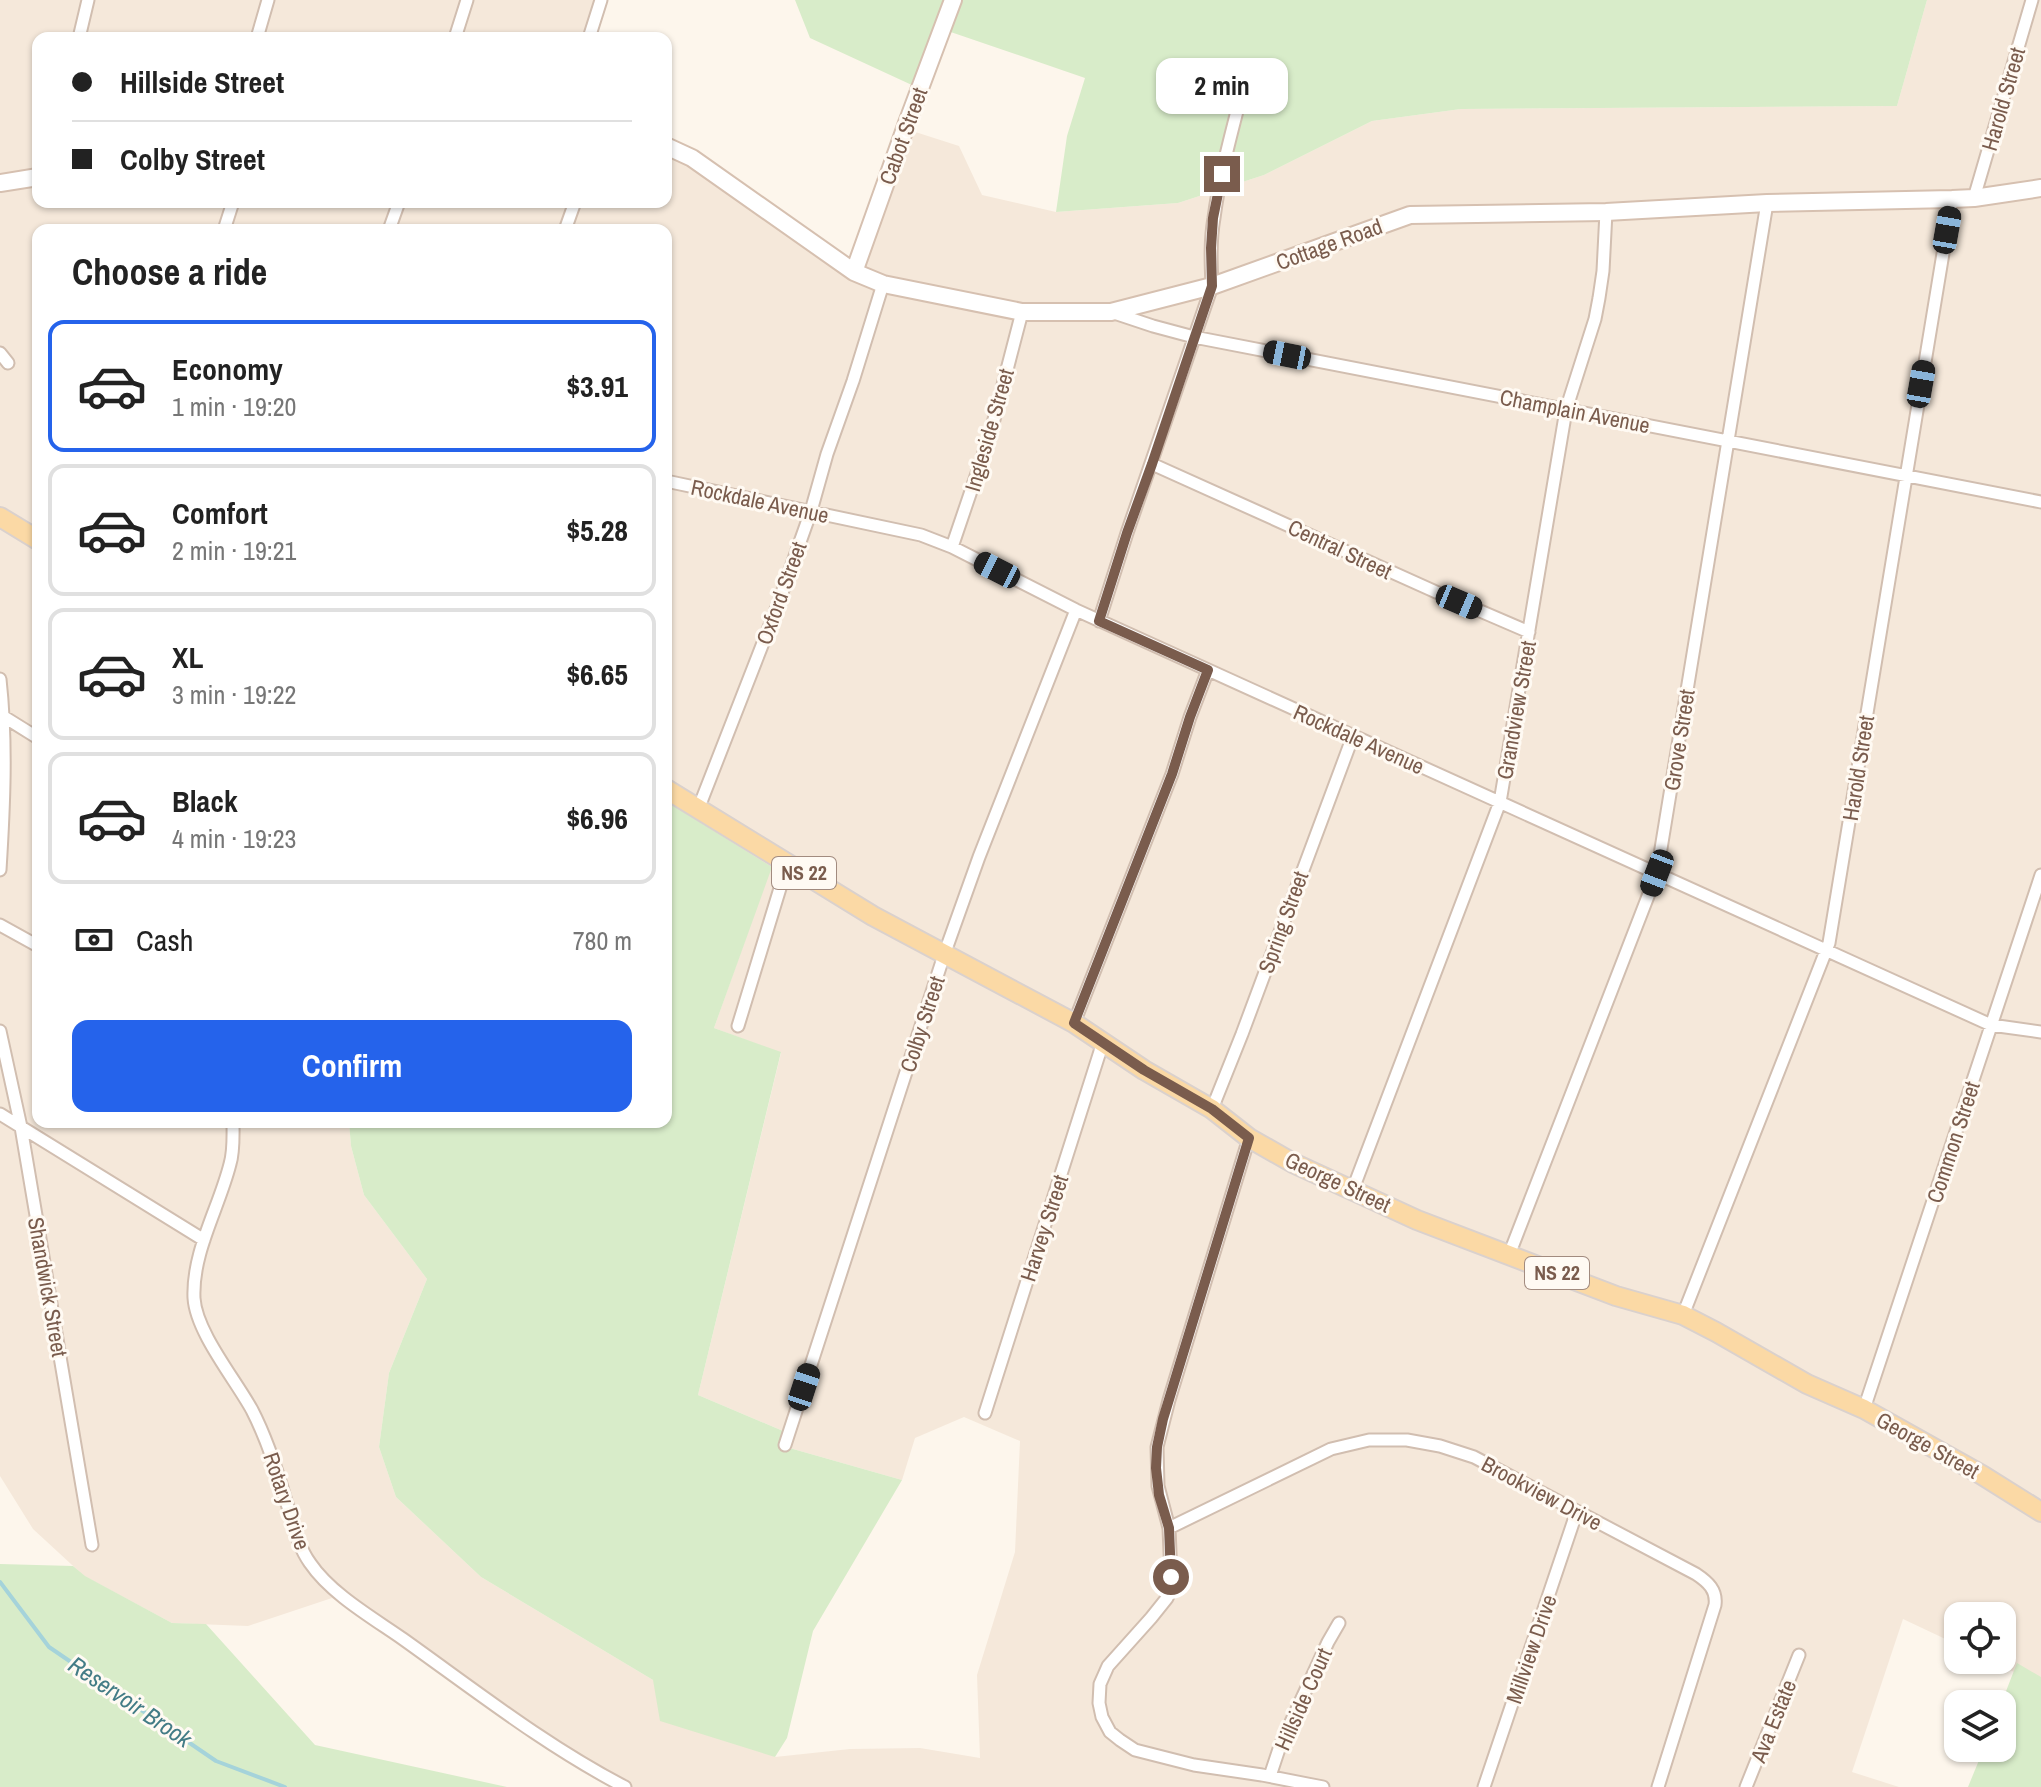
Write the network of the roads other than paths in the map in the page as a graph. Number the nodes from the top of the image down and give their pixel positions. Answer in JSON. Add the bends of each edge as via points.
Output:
{"nodes":[{"id":1,"x":88,"y":0,"type":"edge"},
{"id":2,"x":268,"y":0,"type":"edge"},
{"id":3,"x":467,"y":0,"type":"edge"},
{"id":4,"x":601,"y":0,"type":"edge"},
{"id":5,"x":953,"y":0,"type":"edge"},
{"id":6,"x":2032,"y":0,"type":"edge"},
{"id":7,"x":80,"y":32,"type":"edge"},
{"id":8,"x":259,"y":32,"type":"edge"},
{"id":9,"x":457,"y":32,"type":"edge"},
{"id":10,"x":591,"y":32,"type":"edge"},
{"id":11,"x":1245,"y":79,"type":"dead end"},
{"id":12,"x":672,"y":149,"type":"edge"},
{"id":13,"x":32,"y":178,"type":"edge"},
{"id":14,"x":0,"y":183,"type":"edge"},
{"id":15,"x":2041,"y":188,"type":"edge"},
{"id":16,"x":1974,"y":198,"type":"junction"},
{"id":17,"x":1952,"y":199,"type":"junction"},
{"id":18,"x":1767,"y":203,"type":"junction"},
{"id":19,"x":1606,"y":212,"type":"junction"},
{"id":20,"x":854,"y":272,"type":"junction"},
{"id":21,"x":883,"y":284,"type":"junction"},
{"id":22,"x":1212,"y":286,"type":"junction"},
{"id":23,"x":1022,"y":312,"type":"junction"},
{"id":24,"x":1111,"y":312,"type":"junction"},
{"id":25,"x":1194,"y":337,"type":"junction"},
{"id":26,"x":0,"y":353,"type":"edge"},
{"id":27,"x":8,"y":363,"type":"dead end"},
{"id":28,"x":1566,"y":410,"type":"junction"},
{"id":29,"x":1728,"y":442,"type":"junction"},
{"id":30,"x":1152,"y":464,"type":"junction"},
{"id":31,"x":1906,"y":477,"type":"junction"},
{"id":32,"x":672,"y":482,"type":"edge"},
{"id":33,"x":2041,"y":502,"type":"edge"},
{"id":34,"x":811,"y":511,"type":"junction"},
{"id":35,"x":0,"y":517,"type":"edge"},
{"id":36,"x":32,"y":536,"type":"edge"},
{"id":37,"x":952,"y":547,"type":"junction"},
{"id":38,"x":1076,"y":610,"type":"junction"},
{"id":39,"x":1099,"y":621,"type":"junction"},
{"id":40,"x":1529,"y":632,"type":"junction"},
{"id":41,"x":1208,"y":670,"type":"junction"},
{"id":42,"x":0,"y":679,"type":"edge"},
{"id":43,"x":2,"y":716,"type":"edge"},
{"id":44,"x":32,"y":734,"type":"edge"},
{"id":45,"x":1353,"y":736,"type":"junction"},
{"id":46,"x":672,"y":792,"type":"edge"},
{"id":47,"x":1500,"y":802,"type":"junction"},
{"id":48,"x":699,"y":807,"type":"junction"},
{"id":49,"x":788,"y":862,"type":"junction"},
{"id":50,"x":0,"y":870,"type":"edge"},
{"id":51,"x":1657,"y":873,"type":"junction"},
{"id":52,"x":2041,"y":875,"type":"edge"},
{"id":53,"x":0,"y":925,"type":"edge"},
{"id":54,"x":32,"y":943,"type":"edge"},
{"id":55,"x":1827,"y":950,"type":"junction"},
{"id":56,"x":944,"y":955,"type":"junction"},
{"id":57,"x":1074,"y":1023,"type":"junction"},
{"id":58,"x":1991,"y":1025,"type":"junction"},
{"id":59,"x":738,"y":1026,"type":"dead end"},
{"id":60,"x":0,"y":1031,"type":"edge"},
{"id":61,"x":2041,"y":1032,"type":"edge"},
{"id":62,"x":1103,"y":1042,"type":"junction"},
{"id":63,"x":1212,"y":1109,"type":"junction"},
{"id":64,"x":0,"y":1114,"type":"edge"},
{"id":65,"x":21,"y":1127,"type":"junction"},
{"id":66,"x":233,"y":1128,"type":"edge"},
{"id":67,"x":1249,"y":1138,"type":"junction"},
{"id":68,"x":1353,"y":1189,"type":"junction"},
{"id":69,"x":204,"y":1240,"type":"junction"},
{"id":70,"x":1509,"y":1255,"type":"junction"},
{"id":71,"x":1683,"y":1315,"type":"junction"},
{"id":72,"x":1864,"y":1409,"type":"junction"},
{"id":73,"x":985,"y":1413,"type":"dead end"},
{"id":74,"x":785,"y":1445,"type":"dead end"},
{"id":75,"x":1577,"y":1511,"type":"junction"},
{"id":76,"x":2041,"y":1512,"type":"edge"},
{"id":77,"x":1169,"y":1528,"type":"junction"},
{"id":78,"x":92,"y":1545,"type":"dead end"},
{"id":79,"x":1339,"y":1623,"type":"dead end"},
{"id":80,"x":1799,"y":1655,"type":"dead end"},
{"id":81,"x":1270,"y":1776,"type":"junction"},
{"id":82,"x":625,"y":1787,"type":"edge"},
{"id":83,"x":1323,"y":1787,"type":"edge"},
{"id":84,"x":1484,"y":1787,"type":"edge"},
{"id":85,"x":1658,"y":1787,"type":"edge"},
{"id":86,"x":1746,"y":1787,"type":"edge"}],
"edges":[{"from":1,"to":7,"type":"street"},
{"from":2,"to":8,"type":"street"},
{"from":3,"to":9,"type":"street"},
{"from":4,"to":10,"type":"street"},
{"from":5,"to":20,"type":"main road","name":"Cabot Street"},
{"from":6,"to":16,"type":"street","name":"Harold Street"},
{"from":11,"to":22,"type":"street","via":[[1213,218]]},
{"from":12,"to":20,"type":"main road","name":"Cottage Road"},
{"from":13,"to":14,"type":"main road"},
{"from":15,"to":16,"type":"main road","name":"Cottage Road"},
{"from":16,"to":17,"type":"main road","name":"Cottage Road"},
{"from":17,"to":18,"type":"main road","name":"Cottage Road"},
{"from":17,"to":31,"type":"street","name":"Harold Street"},
{"from":18,"to":19,"type":"main road","name":"Cottage Road"},
{"from":18,"to":29,"type":"street","name":"Grove Street"},
{"from":19,"to":22,"type":"main road","name":"Cottage Road","via":[[1410,215]]},
{"from":19,"to":28,"type":"street","name":"Grandview Street","via":[[1595,319]]},
{"from":20,"to":21,"type":"main road","name":"Cottage Road"},
{"from":21,"to":23,"type":"main road","name":"Cottage Road"},
{"from":21,"to":34,"type":"street","name":"Oxford Street"},
{"from":22,"to":24,"type":"main road","name":"Cottage Road"},
{"from":22,"to":25,"type":"street"},
{"from":23,"to":24,"type":"main road","name":"Cottage Road"},
{"from":23,"to":37,"type":"street","name":"Ingleside Street","via":[[990,435]]},
{"from":24,"to":25,"type":"street","name":"Champlain Avenue"},
{"from":25,"to":28,"type":"street","name":"Champlain Avenue"},
{"from":25,"to":30,"type":"street"},
{"from":26,"to":27,"type":"street"},
{"from":28,"to":29,"type":"street","name":"Champlain Avenue"},
{"from":28,"to":40,"type":"street","name":"Grandview Street"},
{"from":29,"to":31,"type":"street","name":"Champlain Avenue"},
{"from":29,"to":51,"type":"street","name":"Grove Street"},
{"from":30,"to":39,"type":"street"},
{"from":30,"to":40,"type":"street","name":"Central Street"},
{"from":31,"to":33,"type":"street","name":"Champlain Avenue"},
{"from":31,"to":55,"type":"street","name":"Harold Street"},
{"from":32,"to":34,"type":"street","name":"Rockdale Avenue"},
{"from":34,"to":37,"type":"street","name":"Rockdale Avenue"},
{"from":34,"to":48,"type":"street","name":"Oxford Street"},
{"from":35,"to":36,"type":"main road"},
{"from":37,"to":38,"type":"street","name":"Rockdale Avenue"},
{"from":38,"to":39,"type":"street","name":"Rockdale Avenue"},
{"from":38,"to":56,"type":"street","name":"Colby Street"},
{"from":39,"to":41,"type":"street","name":"Rockdale Avenue"},
{"from":40,"to":47,"type":"street","name":"Grandview Street"},
{"from":41,"to":45,"type":"street","name":"Rockdale Avenue"},
{"from":41,"to":57,"type":"street"},
{"from":42,"to":43,"type":"street"},
{"from":43,"to":44,"type":"street"},
{"from":43,"to":50,"type":"street"},
{"from":45,"to":47,"type":"street","name":"Rockdale Avenue"},
{"from":45,"to":63,"type":"street","name":"Spring Street"},
{"from":46,"to":48,"type":"main road","name":"George Street","number":"NS 22"},
{"from":47,"to":51,"type":"street","name":"Rockdale Avenue"},
{"from":47,"to":68,"type":"street","name":"Grandview Street"},
{"from":48,"to":49,"type":"main road","name":"George Street","number":"NS 22"},
{"from":49,"to":56,"type":"main road","name":"George Street","number":"NS 22"},
{"from":49,"to":59,"type":"street"},
{"from":51,"to":55,"type":"street","name":"Rockdale Avenue"},
{"from":51,"to":70,"type":"street","name":"Grove Street"},
{"from":52,"to":58,"type":"street","name":"Common Street"},
{"from":53,"to":54,"type":"street"},
{"from":55,"to":58,"type":"street","name":"Rockdale Avenue"},
{"from":55,"to":71,"type":"street","name":"Harold Street"},
{"from":56,"to":57,"type":"main road","name":"George Street","number":"NS 22"},
{"from":56,"to":74,"type":"street","name":"Colby Street"},
{"from":57,"to":62,"type":"main road","name":"George Street","number":"NS 22"},
{"from":58,"to":61,"type":"street","name":"Rockdale Avenue"},
{"from":58,"to":72,"type":"street","name":"Common Street"},
{"from":60,"to":65,"type":"street","name":"Shandwick Street"},
{"from":62,"to":63,"type":"main road","name":"George Street","number":"NS 22"},
{"from":62,"to":73,"type":"street","name":"Harvey Street"},
{"from":63,"to":67,"type":"main road","name":"George Street","number":"NS 22"},
{"from":64,"to":65,"type":"street"},
{"from":65,"to":69,"type":"street"},
{"from":65,"to":78,"type":"street","name":"Shandwick Street"},
{"from":66,"to":69,"type":"street","name":"Rotary Drive","via":[[232,1159]]},
{"from":67,"to":68,"type":"main road","name":"George Street","number":"NS 22"},
{"from":67,"to":77,"type":"street","via":[[1158,1439],[1157,1477]]},
{"from":68,"to":70,"type":"main road","name":"George Street","number":"NS 22"},
{"from":69,"to":82,"type":"street","name":"Rotary Drive","via":[[194,1294],[198,1319],[263,1434],[314,1569],[362,1611],[546,1741]]},
{"from":70,"to":71,"type":"main road","name":"George Street","number":"NS 22"},
{"from":71,"to":72,"type":"main road","name":"George Street","number":"NS 22","via":[[1807,1384]]},
{"from":72,"to":76,"type":"main road","name":"George Street","number":"NS 22"},
{"from":75,"to":77,"type":"street","name":"Brookview Drive","via":[[1466,1454],[1386,1439],[1347,1444],[1315,1456]]},
{"from":75,"to":84,"type":"street","name":"Millview Drive"},
{"from":75,"to":85,"type":"street","name":"Brookview Drive","via":[[1696,1574],[1716,1596]]},
{"from":77,"to":81,"type":"street","via":[[1170,1592],[1102,1677],[1102,1717],[1113,1735],[1135,1750]]},
{"from":79,"to":81,"type":"street","name":"Hillside Court"},
{"from":80,"to":86,"type":"street","name":"Ava Estate"},
{"from":81,"to":83,"type":"street"}]}
